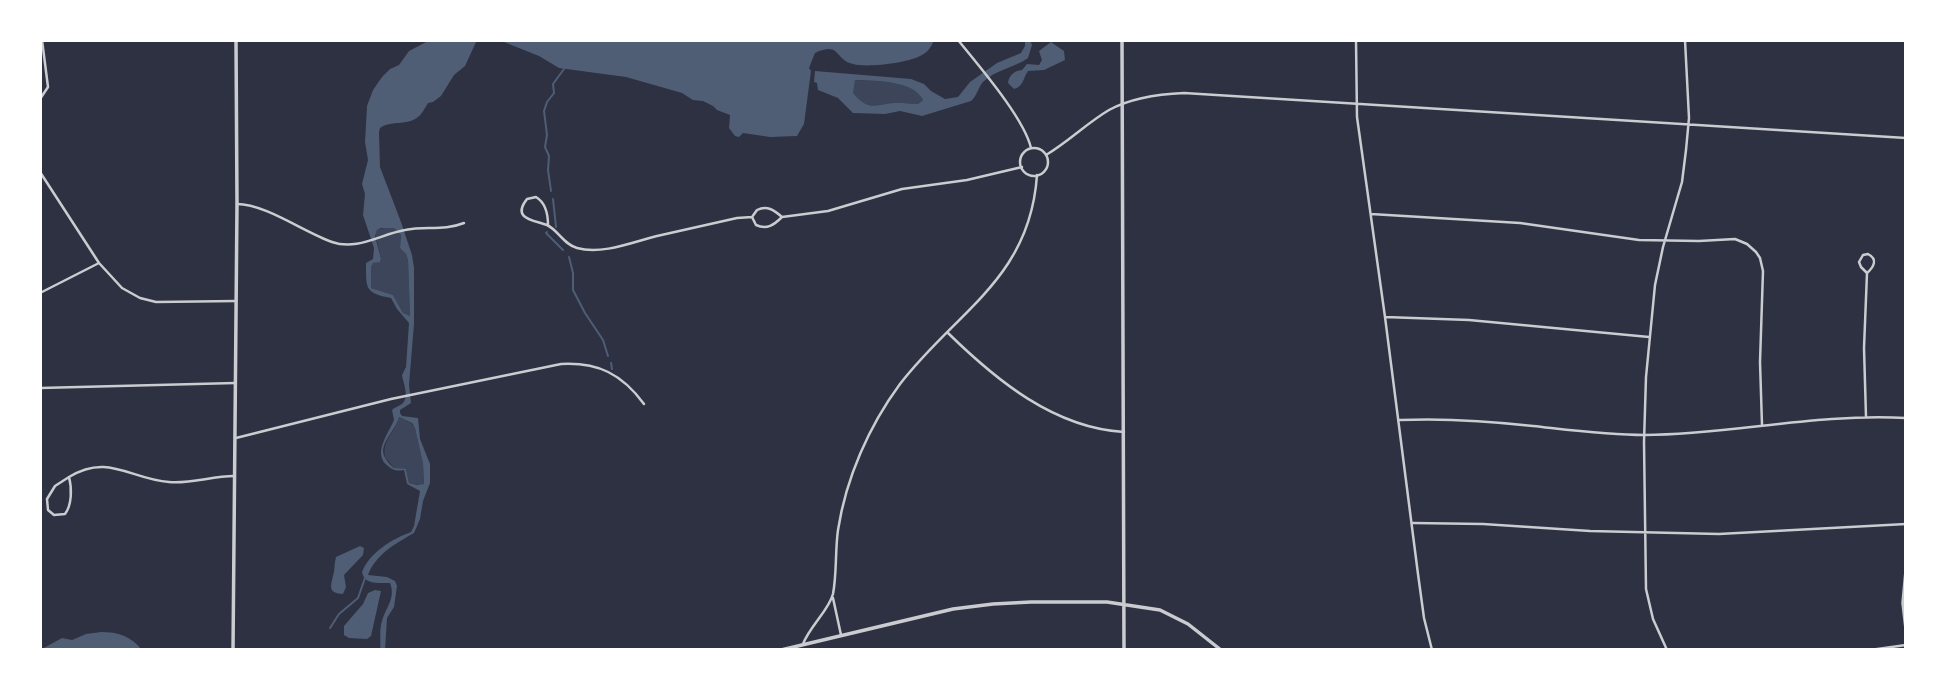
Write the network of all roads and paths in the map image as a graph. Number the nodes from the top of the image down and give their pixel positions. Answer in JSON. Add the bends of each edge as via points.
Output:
{"nodes":[{"id":1,"x":236,"y":40,"type":"edge"},
{"id":2,"x":958,"y":40,"type":"edge"},
{"id":3,"x":1122,"y":40,"type":"edge"},
{"id":4,"x":1356,"y":40,"type":"edge"},
{"id":5,"x":1685,"y":40,"type":"edge"},
{"id":6,"x":41,"y":41,"type":"edge"},
{"id":7,"x":40,"y":99,"type":"edge"},
{"id":8,"x":1122,"y":104,"type":"junction"},
{"id":9,"x":1356,"y":105,"type":"junction"},
{"id":10,"x":1689,"y":125,"type":"junction"},
{"id":11,"x":1906,"y":138,"type":"edge"},
{"id":12,"x":1031,"y":148,"type":"junction"},
{"id":13,"x":1046,"y":155,"type":"junction"},
{"id":14,"x":1022,"y":167,"type":"junction"},
{"id":15,"x":40,"y":172,"type":"edge"},
{"id":16,"x":1037,"y":175,"type":"junction"},
{"id":17,"x":237,"y":204,"type":"junction"},
{"id":18,"x":1371,"y":214,"type":"junction"},
{"id":19,"x":752,"y":217,"type":"junction"},
{"id":20,"x":782,"y":217,"type":"junction"},
{"id":21,"x":464,"y":223,"type":"dead end"},
{"id":22,"x":548,"y":225,"type":"junction"},
{"id":23,"x":1665,"y":241,"type":"junction"},
{"id":24,"x":99,"y":263,"type":"junction"},
{"id":25,"x":1867,"y":273,"type":"junction"},
{"id":26,"x":40,"y":292,"type":"edge"},
{"id":27,"x":236,"y":302,"type":"junction"},
{"id":28,"x":1385,"y":317,"type":"junction"},
{"id":29,"x":947,"y":333,"type":"junction"},
{"id":30,"x":1649,"y":337,"type":"junction"},
{"id":31,"x":235,"y":383,"type":"junction"},
{"id":32,"x":40,"y":388,"type":"edge"},
{"id":33,"x":644,"y":404,"type":"dead end"},
{"id":34,"x":1866,"y":417,"type":"junction"},
{"id":35,"x":1906,"y":418,"type":"edge"},
{"id":36,"x":1398,"y":420,"type":"junction"},
{"id":37,"x":1762,"y":425,"type":"junction"},
{"id":38,"x":1124,"y":432,"type":"junction"},
{"id":39,"x":1644,"y":435,"type":"junction"},
{"id":40,"x":234,"y":438,"type":"junction"},
{"id":41,"x":234,"y":476,"type":"junction"},
{"id":42,"x":69,"y":477,"type":"junction"},
{"id":43,"x":1412,"y":523,"type":"junction"},
{"id":44,"x":1906,"y":524,"type":"edge"},
{"id":45,"x":1644,"y":533,"type":"junction"},
{"id":46,"x":1906,"y":571,"type":"edge"},
{"id":47,"x":832,"y":597,"type":"junction"},
{"id":48,"x":1124,"y":605,"type":"junction"},
{"id":49,"x":1906,"y":629,"type":"edge"},
{"id":50,"x":841,"y":635,"type":"junction"},
{"id":51,"x":803,"y":645,"type":"junction"},
{"id":52,"x":1906,"y":645,"type":"edge"},
{"id":53,"x":233,"y":650,"type":"edge"},
{"id":54,"x":781,"y":650,"type":"edge"},
{"id":55,"x":1124,"y":650,"type":"edge"},
{"id":56,"x":1221,"y":650,"type":"edge"},
{"id":57,"x":1432,"y":650,"type":"edge"},
{"id":58,"x":1667,"y":650,"type":"edge"},
{"id":59,"x":1870,"y":650,"type":"edge"}],
"edges":[{"from":1,"to":17,"type":"street"},
{"from":2,"to":12,"type":"street","via":[[1020,125]]},
{"from":3,"to":8,"type":"street"},
{"from":4,"to":9,"type":"street"},
{"from":5,"to":10,"type":"street"},
{"from":6,"to":7,"type":"street","via":[[48,81]]},
{"from":8,"to":9,"type":"street","via":[[1184,93]]},
{"from":8,"to":13,"type":"street"},
{"from":8,"to":38,"type":"street"},
{"from":9,"to":10,"type":"street"},
{"from":9,"to":18,"type":"street"},
{"from":10,"to":11,"type":"street"},
{"from":10,"to":23,"type":"street","via":[[1682,182]]},
{"from":12,"to":13,"type":"street"},
{"from":12,"to":14,"type":"street","via":[[1021,158]]},
{"from":13,"to":16,"type":"street","via":[[1046,169]]},
{"from":14,"to":16,"type":"street"},
{"from":14,"to":20,"type":"street","via":[[902,189],[828,211]]},
{"from":15,"to":24,"type":"street"},
{"from":16,"to":29,"type":"street","via":[[1030,219],[1016,251],[983,297]]},
{"from":17,"to":21,"type":"street","via":[[340,245]]},
{"from":17,"to":27,"type":"street"},
{"from":18,"to":23,"type":"street","via":[[1520,223]]},
{"from":18,"to":28,"type":"street"},
{"from":19,"to":20,"type":"street","via":[[766,207]]},
{"from":19,"to":20,"type":"street","via":[[756,225],[765,227]]},
{"from":19,"to":22,"type":"street","via":[[600,249],[570,245]]},
{"from":22,"to":22,"type":"street","via":[[523,215],[523,204],[530,197],[542,201]]},
{"from":23,"to":30,"type":"street"},
{"from":23,"to":37,"type":"street","via":[[1739,240],[1760,258]]},
{"from":24,"to":26,"type":"street"},
{"from":24,"to":27,"type":"street","via":[[122,288],[148,300]]},
{"from":25,"to":25,"type":"street","via":[[1859,262],[1868,254],[1874,264]]},
{"from":25,"to":34,"type":"street"},
{"from":27,"to":31,"type":"street"},
{"from":28,"to":30,"type":"street"},
{"from":28,"to":36,"type":"street"},
{"from":29,"to":38,"type":"street","via":[[990,373],[1045,408],[1096,428]]},
{"from":29,"to":47,"type":"street","via":[[900,385],[864,446],[842,510]]},
{"from":30,"to":39,"type":"street"},
{"from":31,"to":32,"type":"street"},
{"from":31,"to":40,"type":"street"},
{"from":33,"to":40,"type":"street","via":[[605,370],[572,363],[391,399]]},
{"from":34,"to":35,"type":"street"},
{"from":34,"to":37,"type":"street"},
{"from":36,"to":39,"type":"street"},
{"from":36,"to":43,"type":"street"},
{"from":37,"to":39,"type":"street"},
{"from":38,"to":48,"type":"street"},
{"from":39,"to":45,"type":"street"},
{"from":40,"to":41,"type":"street"},
{"from":41,"to":42,"type":"street","via":[[170,482],[94,466]]},
{"from":41,"to":53,"type":"street"},
{"from":42,"to":42,"type":"street","via":[[69,509],[62,516],[54,515],[47,499],[55,486]]},
{"from":43,"to":45,"type":"street"},
{"from":43,"to":57,"type":"street"},
{"from":44,"to":45,"type":"street","via":[[1719,534]]},
{"from":45,"to":58,"type":"street","via":[[1653,619]]},
{"from":46,"to":49,"type":"street"},
{"from":47,"to":50,"type":"street"},
{"from":47,"to":51,"type":"street"},
{"from":48,"to":50,"type":"street","via":[[1031,602],[972,606]]},
{"from":48,"to":55,"type":"street"},
{"from":48,"to":56,"type":"street","via":[[1166,612]]},
{"from":50,"to":51,"type":"street"},
{"from":51,"to":54,"type":"street"},
{"from":52,"to":59,"type":"street"}]}
